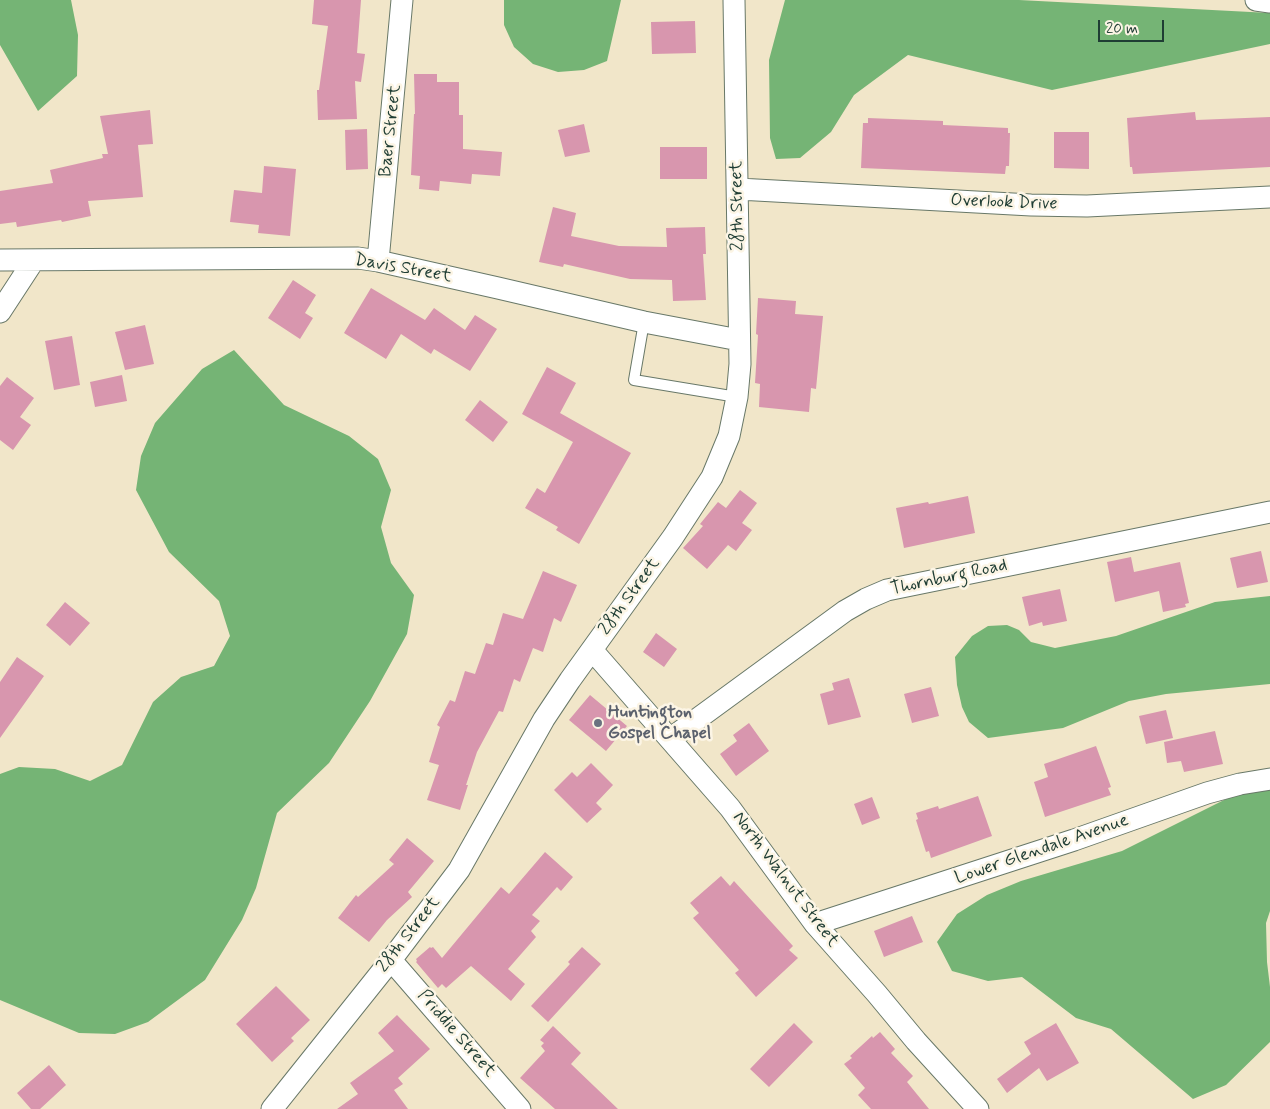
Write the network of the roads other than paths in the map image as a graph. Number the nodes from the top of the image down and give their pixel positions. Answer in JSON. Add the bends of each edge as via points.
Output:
{"nodes":[{"id":1,"x":402,"y":0,"type":"edge"},
{"id":2,"x":734,"y":0,"type":"edge"},
{"id":3,"x":1256,"y":0,"type":"edge"},
{"id":4,"x":1270,"y":2,"type":"edge"},
{"id":5,"x":738,"y":189,"type":"junction"},
{"id":6,"x":1270,"y":198,"type":"edge"},
{"id":7,"x":0,"y":260,"type":"edge"},
{"id":8,"x":34,"y":260,"type":"junction"},
{"id":9,"x":378,"y":261,"type":"junction"},
{"id":10,"x":0,"y":312,"type":"edge"},
{"id":11,"x":644,"y":322,"type":"junction"},
{"id":12,"x":739,"y":340,"type":"junction"},
{"id":13,"x":737,"y":397,"type":"junction"},
{"id":14,"x":1270,"y":512,"type":"edge"},
{"id":15,"x":592,"y":650,"type":"junction"},
{"id":16,"x":670,"y":739,"type":"junction"},
{"id":17,"x":1270,"y":779,"type":"edge"},
{"id":18,"x":815,"y":924,"type":"junction"},
{"id":19,"x":391,"y":960,"type":"junction"},
{"id":20,"x":272,"y":1109,"type":"edge"},
{"id":21,"x":520,"y":1109,"type":"edge"},
{"id":22,"x":978,"y":1109,"type":"edge"}],
"edges":[{"from":1,"to":9,"type":"street","name":"Baer Street"},
{"from":2,"to":5,"type":"street","name":"28th Street"},
{"from":3,"to":4,"type":"street"},
{"from":5,"to":6,"type":"street","name":"Overlook Drive","via":[[1059,206]]},
{"from":5,"to":12,"type":"street","name":"28th Street"},
{"from":7,"to":8,"type":"street","name":"Davis Street"},
{"from":8,"to":9,"type":"street","name":"Davis Street","via":[[333,258]]},
{"from":8,"to":10,"type":"street"},
{"from":9,"to":11,"type":"street","name":"Davis Street"},
{"from":11,"to":12,"type":"street","name":"Davis Street"},
{"from":11,"to":13,"type":"lane","via":[[634,380]]},
{"from":12,"to":13,"type":"street","name":"28th Street"},
{"from":13,"to":15,"type":"street","name":"28th Street","via":[[729,436],[712,477]]},
{"from":14,"to":16,"type":"street","name":"Thornburg Road","via":[[888,590],[845,611]]},
{"from":15,"to":16,"type":"street","name":"North Walnut Street"},
{"from":15,"to":19,"type":"street","name":"28th Street","via":[[544,719],[458,870]]},
{"from":16,"to":18,"type":"street","name":"North Walnut Street","via":[[730,808]]},
{"from":17,"to":18,"type":"street","name":"Lower Glendale Avenue","via":[[1207,793],[1066,843]]},
{"from":18,"to":22,"type":"street","name":"North Walnut Street"},
{"from":19,"to":20,"type":"street","name":"28th Street"},
{"from":19,"to":21,"type":"street","name":"Priddie Street"}]}
